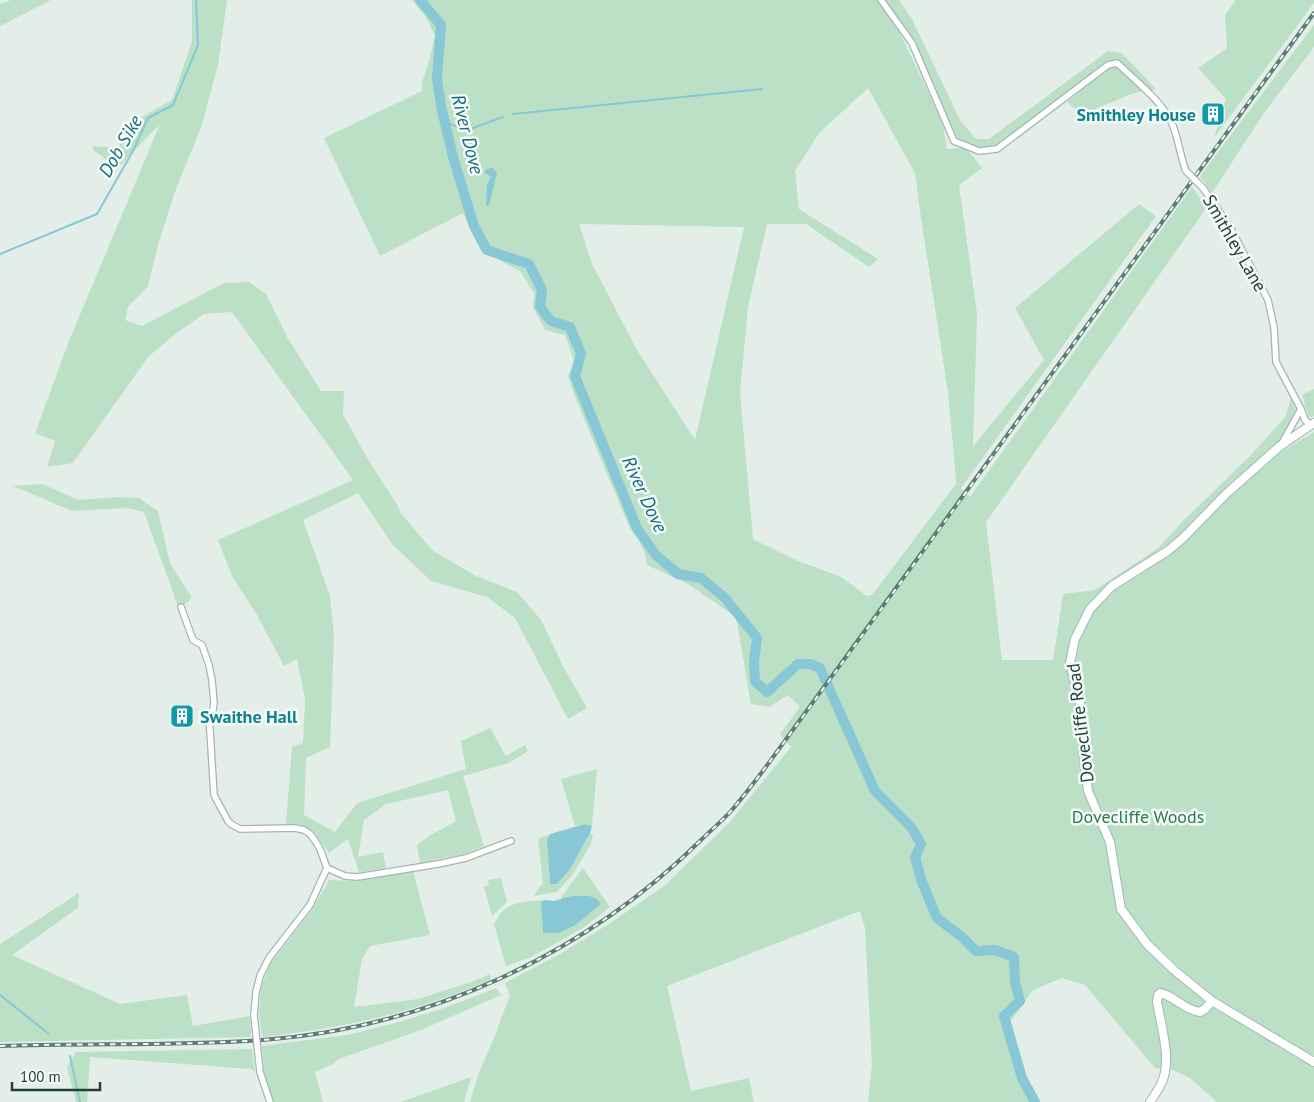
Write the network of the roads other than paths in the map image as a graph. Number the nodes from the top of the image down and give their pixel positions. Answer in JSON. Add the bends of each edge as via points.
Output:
{"nodes":[{"id":1,"x":881,"y":0,"type":"edge"},
{"id":2,"x":1300,"y":409,"type":"junction"},
{"id":3,"x":1312,"y":424,"type":"edge"},
{"id":4,"x":1280,"y":446,"type":"junction"},
{"id":5,"x":180,"y":607,"type":"dead end"},
{"id":6,"x":511,"y":841,"type":"dead end"},
{"id":7,"x":327,"y":868,"type":"junction"},
{"id":8,"x":1212,"y":1001,"type":"junction"},
{"id":9,"x":1314,"y":1062,"type":"edge"},
{"id":10,"x":270,"y":1102,"type":"edge"},
{"id":11,"x":1150,"y":1102,"type":"edge"}],
"edges":[{"from":1,"to":2,"type":"street","name":"Smithley Lane","bridge":true,"via":[[912,43],[954,141],[978,151],[997,149],[1108,65],[1117,63],[1163,108],[1173,125],[1186,171],[1203,188],[1230,227],[1268,300],[1276,362]]},
{"from":2,"to":3,"type":"street","name":"Smithley Lane","via":[[1305,420]]},
{"from":2,"to":4,"type":"street"},
{"from":3,"to":4,"type":"street","name":"Dovecliffe Road"},
{"from":4,"to":8,"type":"street","name":"Dovecliffe Road","via":[[1183,538],[1112,586],[1090,609],[1075,639],[1070,663],[1080,703],[1088,791],[1110,842],[1121,908],[1147,944]]},
{"from":5,"to":7,"type":"street","via":[[193,640],[202,645],[209,664],[214,703],[209,715],[212,781],[220,808],[228,821],[240,829],[295,828],[308,832],[320,849]]},
{"from":6,"to":7,"type":"street","via":[[466,858],[357,877]]},
{"from":7,"to":10,"type":"street","bridge":true,"via":[[310,905],[269,958],[256,992],[254,1015],[260,1072]]},
{"from":8,"to":9,"type":"street","name":"Dovecliffe Road"},
{"from":8,"to":11,"type":"street","via":[[1200,1012],[1186,1008],[1171,996],[1158,995],[1166,1062],[1163,1081]]}]}
